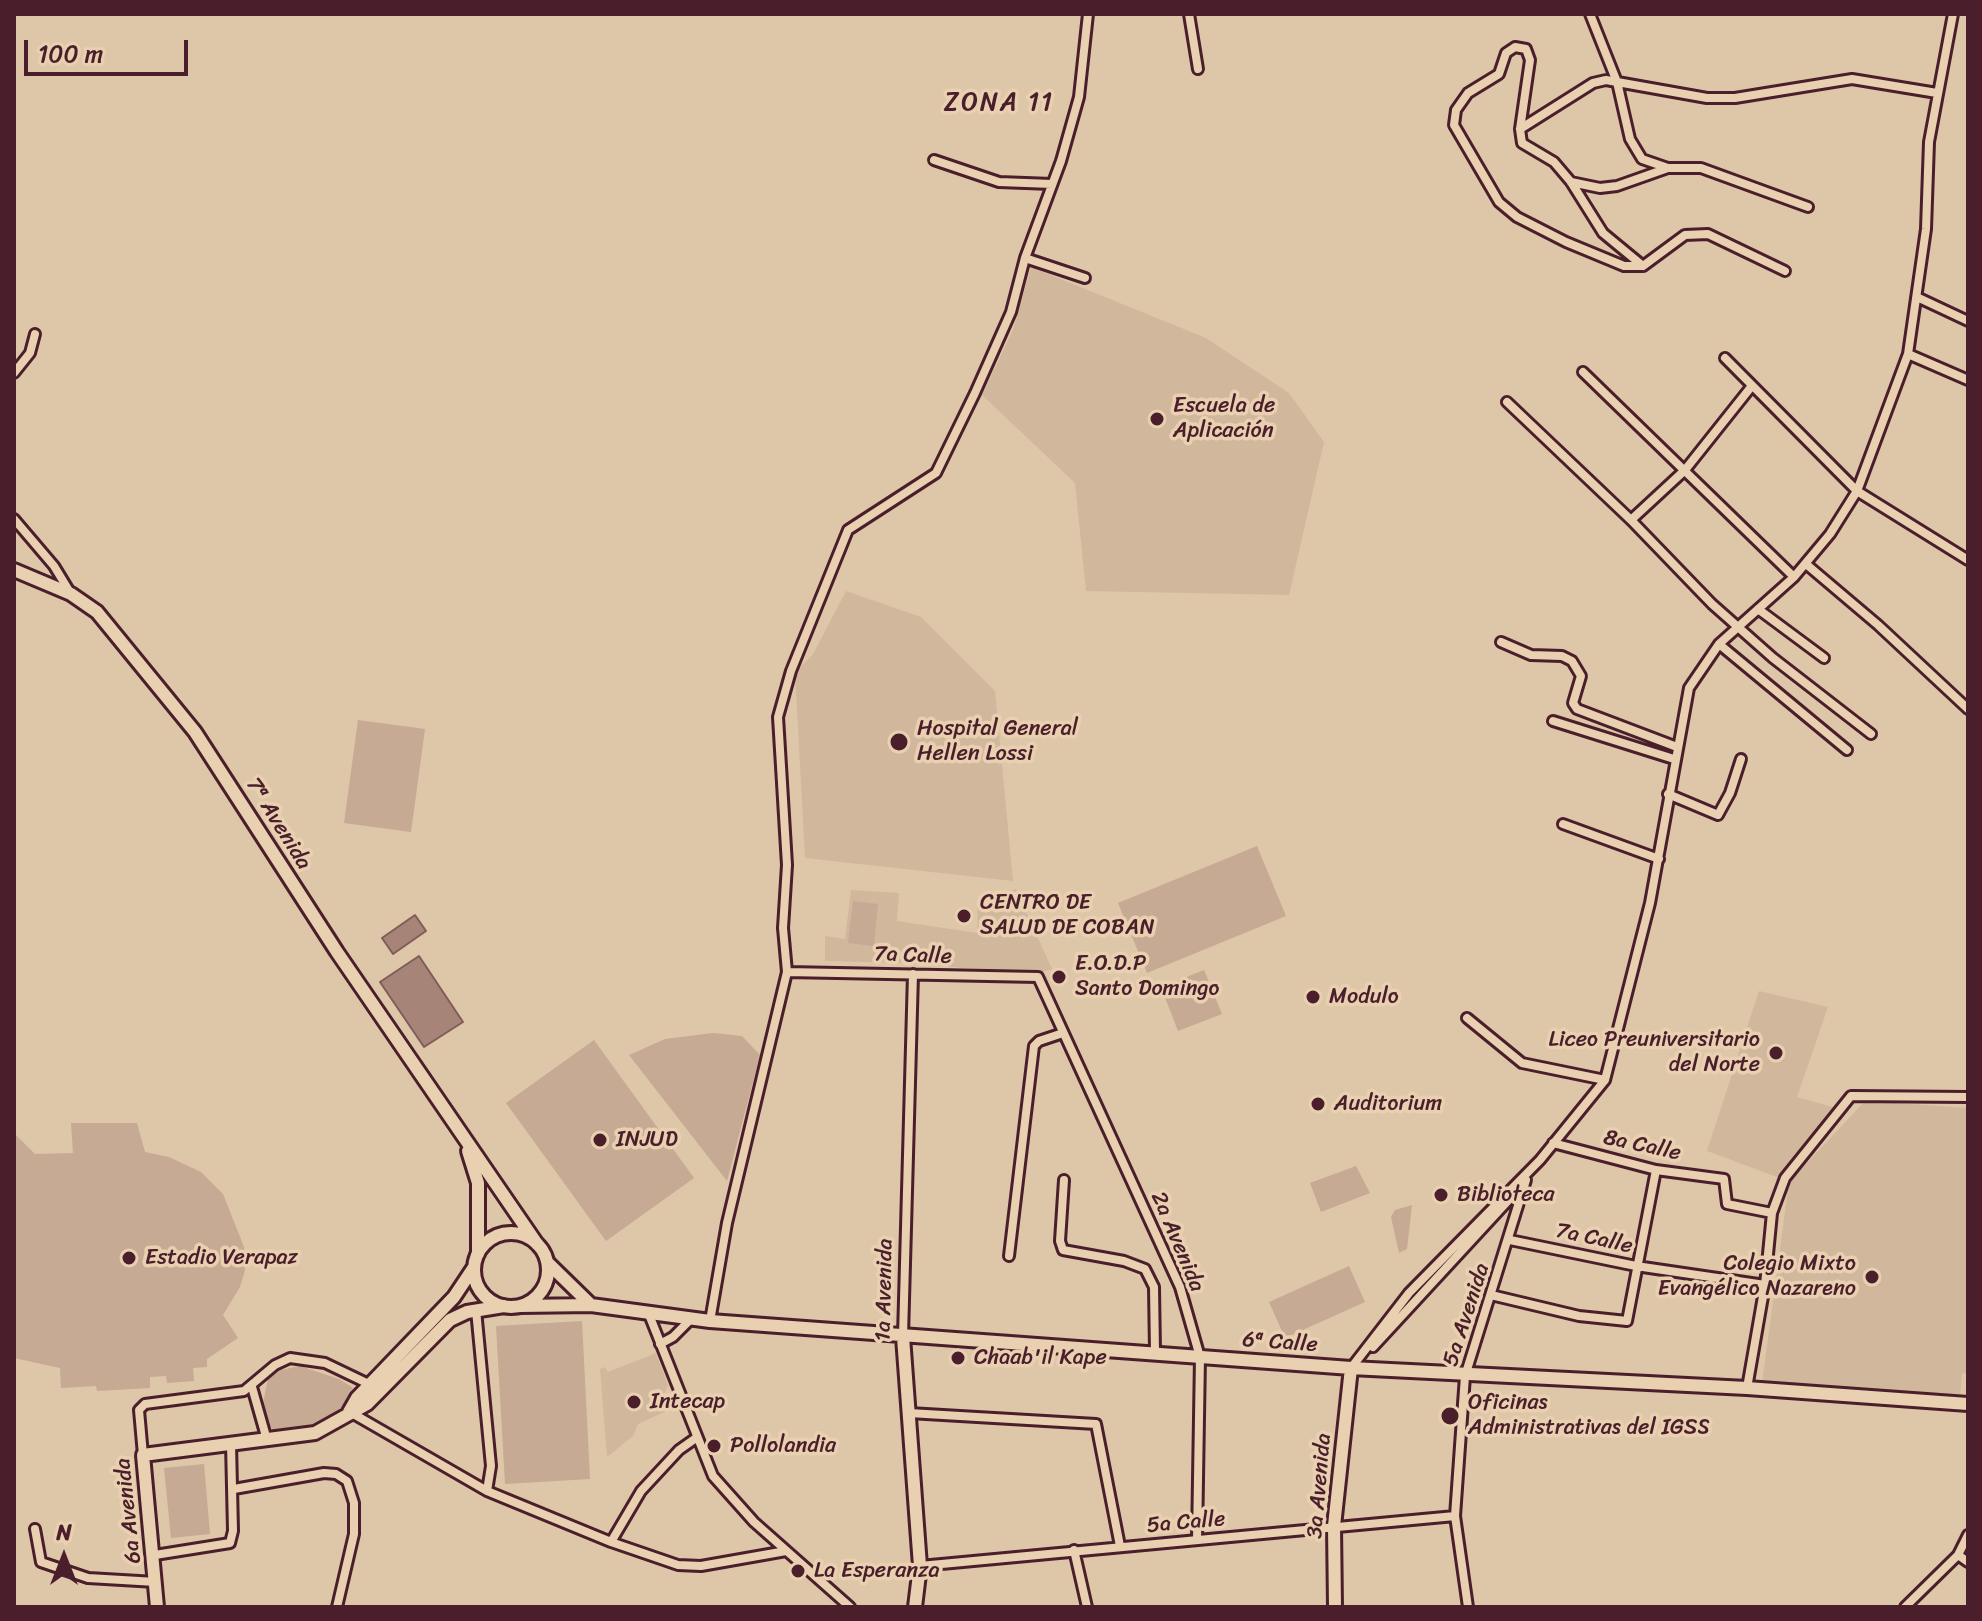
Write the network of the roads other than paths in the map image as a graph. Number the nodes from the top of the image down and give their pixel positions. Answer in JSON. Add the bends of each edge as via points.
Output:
{"nodes":[{"id":1,"x":1088,"y":14,"type":"edge"},
{"id":2,"x":1189,"y":14,"type":"edge"},
{"id":3,"x":1590,"y":14,"type":"edge"},
{"id":4,"x":1953,"y":14,"type":"edge"},
{"id":5,"x":1198,"y":69,"type":"dead end"},
{"id":6,"x":1617,"y":82,"type":"junction"},
{"id":7,"x":1937,"y":93,"type":"junction"},
{"id":8,"x":1520,"y":129,"type":"junction"},
{"id":9,"x":934,"y":160,"type":"dead end"},
{"id":10,"x":1668,"y":168,"type":"junction"},
{"id":11,"x":1571,"y":182,"type":"junction"},
{"id":12,"x":1052,"y":184,"type":"junction"},
{"id":13,"x":1808,"y":207,"type":"dead end"},
{"id":14,"x":1025,"y":258,"type":"junction"},
{"id":15,"x":1643,"y":266,"type":"junction"},
{"id":16,"x":1785,"y":271,"type":"dead end"},
{"id":17,"x":1085,"y":278,"type":"dead end"},
{"id":18,"x":1919,"y":298,"type":"junction"},
{"id":19,"x":1968,"y":321,"type":"edge"},
{"id":20,"x":35,"y":334,"type":"dead end"},
{"id":21,"x":1908,"y":354,"type":"junction"},
{"id":22,"x":1725,"y":358,"type":"dead end"},
{"id":23,"x":1583,"y":372,"type":"dead end"},
{"id":24,"x":14,"y":373,"type":"edge"},
{"id":25,"x":1968,"y":380,"type":"edge"},
{"id":26,"x":1751,"y":387,"type":"junction"},
{"id":27,"x":1507,"y":402,"type":"dead end"},
{"id":28,"x":1685,"y":470,"type":"junction"},
{"id":29,"x":1857,"y":491,"type":"junction"},
{"id":30,"x":14,"y":519,"type":"edge"},
{"id":31,"x":1631,"y":520,"type":"junction"},
{"id":32,"x":1968,"y":560,"type":"edge"},
{"id":33,"x":1806,"y":564,"type":"junction"},
{"id":34,"x":14,"y":570,"type":"edge"},
{"id":35,"x":1794,"y":577,"type":"junction"},
{"id":36,"x":71,"y":594,"type":"junction"},
{"id":37,"x":1758,"y":609,"type":"junction"},
{"id":38,"x":1738,"y":627,"type":"junction"},
{"id":39,"x":1501,"y":642,"type":"dead end"},
{"id":40,"x":1719,"y":644,"type":"junction"},
{"id":41,"x":1824,"y":658,"type":"dead end"},
{"id":42,"x":1968,"y":709,"type":"edge"},
{"id":43,"x":1553,"y":721,"type":"dead end"},
{"id":44,"x":1871,"y":734,"type":"dead end"},
{"id":45,"x":1677,"y":747,"type":"junction"},
{"id":46,"x":1847,"y":750,"type":"dead end"},
{"id":47,"x":1674,"y":759,"type":"junction"},
{"id":48,"x":1741,"y":759,"type":"dead end"},
{"id":49,"x":1668,"y":794,"type":"junction"},
{"id":50,"x":1563,"y":824,"type":"dead end"},
{"id":51,"x":1659,"y":859,"type":"junction"},
{"id":52,"x":787,"y":972,"type":"junction"},
{"id":53,"x":913,"y":974,"type":"junction"},
{"id":54,"x":1038,"y":977,"type":"joint"},
{"id":55,"x":1467,"y":1018,"type":"dead end"},
{"id":56,"x":1063,"y":1033,"type":"junction"},
{"id":57,"x":1605,"y":1080,"type":"junction"},
{"id":58,"x":1968,"y":1097,"type":"edge"},
{"id":59,"x":1553,"y":1143,"type":"junction"},
{"id":60,"x":466,"y":1144,"type":"junction"},
{"id":61,"x":1540,"y":1160,"type":"junction"},
{"id":62,"x":1656,"y":1170,"type":"junction"},
{"id":63,"x":1064,"y":1180,"type":"dead end"},
{"id":64,"x":1526,"y":1180,"type":"junction"},
{"id":65,"x":1772,"y":1213,"type":"junction"},
{"id":66,"x":1510,"y":1240,"type":"junction"},
{"id":67,"x":537,"y":1244,"type":"junction"},
{"id":68,"x":478,"y":1254,"type":"junction"},
{"id":69,"x":1009,"y":1256,"type":"dead end"},
{"id":70,"x":547,"y":1262,"type":"junction"},
{"id":71,"x":1636,"y":1266,"type":"junction"},
{"id":72,"x":474,"y":1267,"type":"junction"},
{"id":73,"x":1765,"y":1285,"type":"junction"},
{"id":74,"x":1491,"y":1295,"type":"junction"},
{"id":75,"x":591,"y":1305,"type":"junction"},
{"id":76,"x":504,"y":1306,"type":"junction"},
{"id":77,"x":520,"y":1306,"type":"junction"},
{"id":78,"x":476,"y":1310,"type":"junction"},
{"id":79,"x":648,"y":1312,"type":"junction"},
{"id":80,"x":692,"y":1318,"type":"junction"},
{"id":81,"x":710,"y":1321,"type":"junction"},
{"id":82,"x":903,"y":1337,"type":"junction"},
{"id":83,"x":660,"y":1344,"type":"junction"},
{"id":84,"x":1155,"y":1352,"type":"junction"},
{"id":85,"x":1200,"y":1357,"type":"junction"},
{"id":86,"x":1351,"y":1368,"type":"junction"},
{"id":87,"x":1465,"y":1376,"type":"junction"},
{"id":88,"x":252,"y":1387,"type":"junction"},
{"id":89,"x":375,"y":1388,"type":"junction"},
{"id":90,"x":1747,"y":1388,"type":"junction"},
{"id":91,"x":1968,"y":1404,"type":"edge"},
{"id":92,"x":349,"y":1412,"type":"junction"},
{"id":93,"x":909,"y":1413,"type":"junction"},
{"id":94,"x":696,"y":1438,"type":"junction"},
{"id":95,"x":267,"y":1440,"type":"junction"},
{"id":96,"x":231,"y":1443,"type":"junction"},
{"id":97,"x":143,"y":1455,"type":"junction"},
{"id":98,"x":234,"y":1489,"type":"junction"},
{"id":99,"x":487,"y":1491,"type":"junction"},
{"id":100,"x":1455,"y":1516,"type":"junction"},
{"id":101,"x":1334,"y":1526,"type":"junction"},
{"id":102,"x":35,"y":1529,"type":"dead end"},
{"id":103,"x":1968,"y":1535,"type":"edge"},
{"id":104,"x":1197,"y":1540,"type":"junction"},
{"id":105,"x":611,"y":1542,"type":"junction"},
{"id":106,"x":1120,"y":1546,"type":"junction"},
{"id":107,"x":1074,"y":1550,"type":"junction"},
{"id":108,"x":786,"y":1551,"type":"junction"},
{"id":109,"x":155,"y":1555,"type":"junction"},
{"id":110,"x":1958,"y":1555,"type":"junction"},
{"id":111,"x":1968,"y":1562,"type":"edge"},
{"id":112,"x":920,"y":1566,"type":"junction"},
{"id":113,"x":156,"y":1582,"type":"junction"},
{"id":114,"x":157,"y":1607,"type":"edge"},
{"id":115,"x":337,"y":1607,"type":"edge"},
{"id":116,"x":850,"y":1607,"type":"edge"},
{"id":117,"x":915,"y":1607,"type":"edge"},
{"id":118,"x":1087,"y":1607,"type":"edge"},
{"id":119,"x":1335,"y":1607,"type":"edge"},
{"id":120,"x":1468,"y":1607,"type":"edge"},
{"id":121,"x":1905,"y":1607,"type":"edge"}],
"edges":[{"from":1,"to":12,"type":"street","via":[[1079,97]]},
{"from":2,"to":5,"type":"street"},
{"from":3,"to":6,"type":"street"},
{"from":4,"to":7,"type":"street"},
{"from":6,"to":7,"type":"street","via":[[1707,98],[1852,79]]},
{"from":6,"to":8,"type":"street","via":[[1593,83]]},
{"from":6,"to":10,"type":"street","via":[[1630,139],[1642,159]]},
{"from":7,"to":18,"type":"street"},
{"from":8,"to":11,"type":"street","via":[[1522,143],[1554,162]]},
{"from":8,"to":15,"type":"street","via":[[1530,60],[1526,49],[1515,47],[1506,53],[1499,74],[1468,93],[1456,110],[1454,125],[1489,190],[1517,217],[1566,242],[1606,261]]},
{"from":9,"to":12,"type":"street","via":[[999,182]]},
{"from":10,"to":11,"type":"street","via":[[1617,186]]},
{"from":10,"to":13,"type":"street","via":[[1701,168]]},
{"from":11,"to":15,"type":"street","via":[[1603,233]]},
{"from":12,"to":14,"type":"street"},
{"from":14,"to":17,"type":"street"},
{"from":14,"to":52,"type":"street","via":[[1011,312],[936,473],[848,530],[793,664],[778,717]]},
{"from":15,"to":16,"type":"street","via":[[1685,235],[1708,234]]},
{"from":18,"to":19,"type":"street"},
{"from":18,"to":21,"type":"street"},
{"from":20,"to":24,"type":"street","via":[[30,353]]},
{"from":21,"to":25,"type":"street"},
{"from":21,"to":29,"type":"street"},
{"from":22,"to":26,"type":"street"},
{"from":23,"to":28,"type":"street"},
{"from":26,"to":28,"type":"street"},
{"from":26,"to":29,"type":"street"},
{"from":27,"to":31,"type":"street"},
{"from":28,"to":31,"type":"street"},
{"from":28,"to":35,"type":"street"},
{"from":29,"to":32,"type":"street"},
{"from":29,"to":33,"type":"street"},
{"from":30,"to":36,"type":"street"},
{"from":31,"to":38,"type":"street"},
{"from":33,"to":35,"type":"street"},
{"from":33,"to":42,"type":"street"},
{"from":34,"to":36,"type":"main road","name":"7ª Avenida"},
{"from":35,"to":37,"type":"street"},
{"from":36,"to":60,"type":"main road","name":"7ª Avenida","via":[[97,612],[195,732]]},
{"from":37,"to":38,"type":"street"},
{"from":37,"to":41,"type":"street"},
{"from":38,"to":40,"type":"street"},
{"from":38,"to":44,"type":"street"},
{"from":39,"to":45,"type":"street","via":[[1531,655],[1572,661],[1581,676],[1573,703],[1577,709]]},
{"from":40,"to":45,"type":"street","via":[[1689,688]]},
{"from":40,"to":46,"type":"street"},
{"from":43,"to":47,"type":"street"},
{"from":45,"to":47,"type":"street"},
{"from":47,"to":49,"type":"street"},
{"from":48,"to":49,"type":"street","via":[[1718,815]]},
{"from":49,"to":51,"type":"street"},
{"from":50,"to":51,"type":"street"},
{"from":51,"to":57,"type":"street"},
{"from":52,"to":53,"type":"street","name":"7a Calle"},
{"from":52,"to":81,"type":"street","via":[[727,1223]]},
{"from":53,"to":54,"type":"street","name":"7a Calle"},
{"from":53,"to":82,"type":"street","name":"1a Avenida"},
{"from":54,"to":56,"type":"street","name":"2a Avenida"},
{"from":55,"to":57,"type":"street","via":[[1522,1063]]},
{"from":56,"to":69,"type":"street","via":[[1034,1046]]},
{"from":56,"to":85,"type":"street","name":"2a Avenida","via":[[1180,1287]]},
{"from":57,"to":59,"type":"street"},
{"from":58,"to":65,"type":"street","via":[[1851,1096],[1785,1178]]},
{"from":59,"to":61,"type":"street"},
{"from":59,"to":62,"type":"street","name":"8a Calle"},
{"from":60,"to":67,"type":"main road","name":"7ª Avenida"},
{"from":60,"to":68,"type":"main road","name":"7ª Avenida","via":[[478,1183]]},
{"from":61,"to":64,"type":"street"},
{"from":61,"to":86,"type":"street","via":[[1409,1293]]},
{"from":62,"to":65,"type":"street","name":"8a Calle","via":[[1724,1179],[1724,1200],[1731,1206]]},
{"from":62,"to":71,"type":"street"},
{"from":63,"to":84,"type":"street","via":[[1063,1250],[1145,1269],[1154,1287]]},
{"from":64,"to":66,"type":"street","name":"5a Avenida"},
{"from":64,"to":86,"type":"street"},
{"from":65,"to":73,"type":"street"},
{"from":66,"to":71,"type":"street","name":"7a Calle"},
{"from":66,"to":74,"type":"street","name":"5a Avenida"},
{"from":67,"to":68,"type":"main road","via":[[505,1234]]},
{"from":67,"to":70,"type":"main road"},
{"from":68,"to":72,"type":"main road"},
{"from":70,"to":75,"type":"main road"},
{"from":70,"to":77,"type":"main road","via":[[542,1290]]},
{"from":71,"to":73,"type":"street","name":"7a Calle"},
{"from":71,"to":74,"type":"street","via":[[1625,1322]]},
{"from":72,"to":76,"type":"main road","via":[[478,1288]]},
{"from":72,"to":89,"type":"main road"},
{"from":73,"to":90,"type":"street"},
{"from":74,"to":87,"type":"street","name":"5a Avenida"},
{"from":75,"to":77,"type":"main road","name":"6ª Calle"},
{"from":75,"to":79,"type":"main road","name":"6ª Calle"},
{"from":76,"to":77,"type":"main road"},
{"from":76,"to":78,"type":"main road"},
{"from":78,"to":89,"type":"main road","via":[[442,1326]]},
{"from":78,"to":99,"type":"street","via":[[491,1466]]},
{"from":79,"to":80,"type":"main road","name":"6ª Calle"},
{"from":79,"to":83,"type":"street"},
{"from":80,"to":81,"type":"main road","name":"6ª Calle"},
{"from":80,"to":83,"type":"street"},
{"from":81,"to":82,"type":"main road","name":"6ª Calle"},
{"from":82,"to":84,"type":"main road","name":"6ª Calle"},
{"from":82,"to":93,"type":"main road","name":"1a Avenida"},
{"from":83,"to":94,"type":"street"},
{"from":84,"to":85,"type":"main road","name":"6ª Calle"},
{"from":85,"to":86,"type":"main road","name":"6ª Calle"},
{"from":85,"to":104,"type":"street","name":"2a Avenida"},
{"from":86,"to":87,"type":"main road","name":"6ª Calle"},
{"from":86,"to":101,"type":"main road","name":"3a Avenida"},
{"from":87,"to":90,"type":"main road","name":"6ª Calle"},
{"from":87,"to":100,"type":"street","name":"5a Avenida"},
{"from":88,"to":89,"type":"street","via":[[275,1365],[298,1357],[325,1363]]},
{"from":88,"to":95,"type":"street"},
{"from":88,"to":97,"type":"street","name":"6a Avenida","via":[[150,1402],[139,1410]]},
{"from":89,"to":92,"type":"main road","via":[[365,1406]]},
{"from":90,"to":91,"type":"main road","name":"6ª Calle"},
{"from":92,"to":95,"type":"main road","via":[[315,1433]]},
{"from":92,"to":99,"type":"street"},
{"from":93,"to":106,"type":"street","via":[[1096,1424]]},
{"from":93,"to":112,"type":"main road","name":"1a Avenida"},
{"from":94,"to":105,"type":"street","via":[[641,1491]]},
{"from":94,"to":108,"type":"street","via":[[713,1476]]},
{"from":95,"to":96,"type":"main road"},
{"from":96,"to":97,"type":"main road"},
{"from":96,"to":98,"type":"street"},
{"from":97,"to":109,"type":"main road","name":"6a Avenida"},
{"from":98,"to":109,"type":"street","via":[[230,1543]]},
{"from":98,"to":115,"type":"street","via":[[324,1473],[347,1481],[354,1503],[354,1534]]},
{"from":99,"to":105,"type":"street"},
{"from":100,"to":101,"type":"street","name":"5a Calle"},
{"from":100,"to":120,"type":"street","name":"5a Avenida"},
{"from":101,"to":104,"type":"street","name":"5a Calle"},
{"from":101,"to":119,"type":"main road","name":"3a Avenida"},
{"from":102,"to":113,"type":"street","via":[[41,1562],[88,1578]]},
{"from":103,"to":110,"type":"street"},
{"from":104,"to":106,"type":"street","name":"5a Calle"},
{"from":105,"to":108,"type":"street","via":[[678,1565]]},
{"from":106,"to":107,"type":"street","name":"5a Calle"},
{"from":107,"to":112,"type":"street","name":"5a Calle"},
{"from":107,"to":118,"type":"street"},
{"from":108,"to":116,"type":"street"},
{"from":109,"to":113,"type":"main road","name":"6a Avenida"},
{"from":110,"to":111,"type":"street"},
{"from":110,"to":121,"type":"street"},
{"from":112,"to":117,"type":"main road","name":"1a Avenida"},
{"from":113,"to":114,"type":"main road","name":"6a Avenida"}]}
